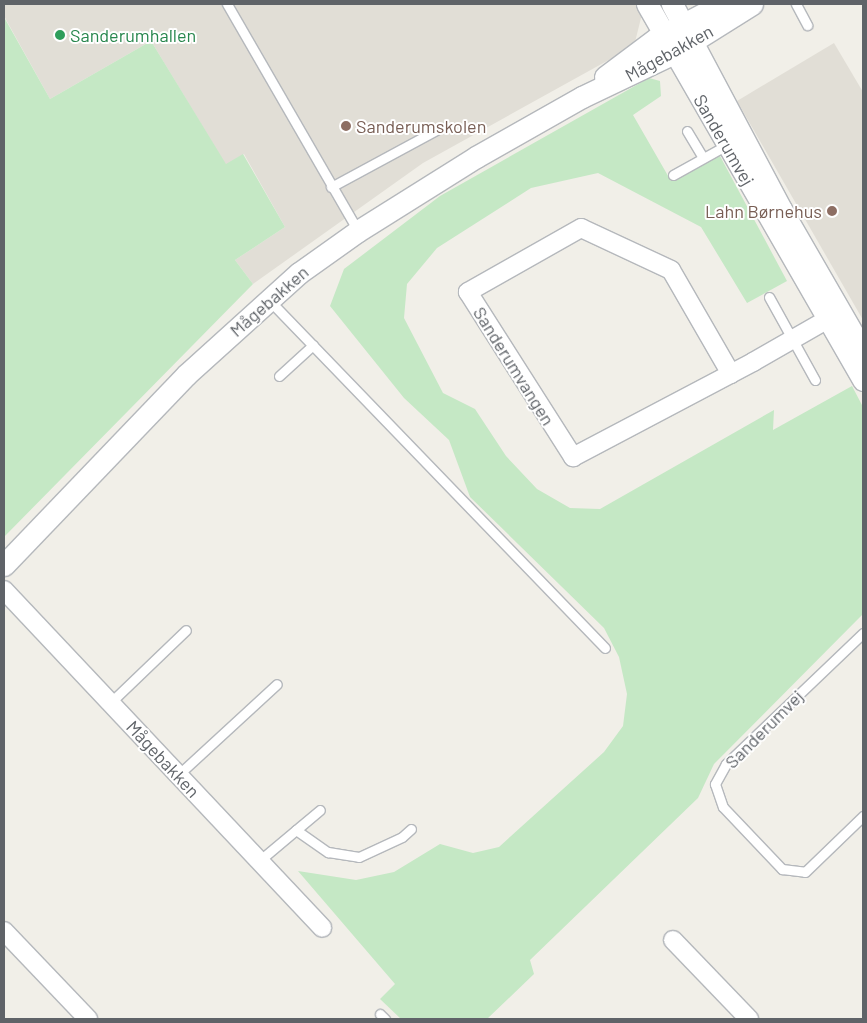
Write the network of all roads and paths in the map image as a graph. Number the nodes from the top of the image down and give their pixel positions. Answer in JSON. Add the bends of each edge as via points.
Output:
{"nodes":[{"id":1,"x":227,"y":4,"type":"edge"},
{"id":2,"x":647,"y":4,"type":"edge"},
{"id":3,"x":672,"y":4,"type":"edge"},
{"id":4,"x":722,"y":4,"type":"edge"},
{"id":5,"x":752,"y":4,"type":"edge"},
{"id":6,"x":796,"y":4,"type":"edge"},
{"id":7,"x":683,"y":23,"type":"junction"},
{"id":8,"x":807,"y":25,"type":"dead end"},
{"id":9,"x":664,"y":35,"type":"junction"},
{"id":10,"x":694,"y":42,"type":"junction"},
{"id":11,"x":674,"y":53,"type":"junction"},
{"id":12,"x":582,"y":97,"type":"junction"},
{"id":13,"x":440,"y":128,"type":"dead end"},
{"id":14,"x":687,"y":131,"type":"dead end"},
{"id":15,"x":727,"y":145,"type":"junction"},
{"id":16,"x":703,"y":158,"type":"junction"},
{"id":17,"x":673,"y":175,"type":"dead end"},
{"id":18,"x":331,"y":186,"type":"junction"},
{"id":19,"x":358,"y":231,"type":"junction"},
{"id":20,"x":769,"y":297,"type":"dead end"},
{"id":21,"x":268,"y":298,"type":"junction"},
{"id":22,"x":828,"y":319,"type":"junction"},
{"id":23,"x":793,"y":340,"type":"junction"},
{"id":24,"x":312,"y":345,"type":"junction"},
{"id":25,"x":863,"y":351,"type":"edge"},
{"id":26,"x":731,"y":374,"type":"junction"},
{"id":27,"x":280,"y":376,"type":"dead end"},
{"id":28,"x":815,"y":380,"type":"dead end"},
{"id":29,"x":863,"y":380,"type":"edge"},
{"id":30,"x":4,"y":565,"type":"edge"},
{"id":31,"x":4,"y":590,"type":"edge"},
{"id":32,"x":186,"y":630,"type":"dead end"},
{"id":33,"x":863,"y":633,"type":"edge"},
{"id":34,"x":605,"y":648,"type":"dead end"},
{"id":35,"x":277,"y":684,"type":"dead end"},
{"id":36,"x":110,"y":703,"type":"junction"},
{"id":37,"x":178,"y":775,"type":"junction"},
{"id":38,"x":320,"y":810,"type":"dead end"},
{"id":39,"x":863,"y":816,"type":"edge"},
{"id":40,"x":411,"y":828,"type":"dead end"},
{"id":41,"x":296,"y":830,"type":"junction"},
{"id":42,"x":259,"y":861,"type":"junction"},
{"id":43,"x":322,"y":928,"type":"dead end"},
{"id":44,"x":4,"y":931,"type":"edge"},
{"id":45,"x":673,"y":940,"type":"dead end"},
{"id":46,"x":88,"y":1019,"type":"edge"},
{"id":47,"x":749,"y":1019,"type":"edge"}],
"edges":[{"from":1,"to":18,"type":"lane"},
{"from":2,"to":9,"type":"street","name":"Sanderumvej"},
{"from":3,"to":7,"type":"street","name":"Sanderumvej"},
{"from":4,"to":7,"type":"street","name":"Mågebakken"},
{"from":5,"to":10,"type":"street","name":"Mågebakken"},
{"from":6,"to":8,"type":"lane"},
{"from":7,"to":9,"type":"street","name":"Mågebakken"},
{"from":7,"to":10,"type":"street","name":"Sanderumvej"},
{"from":9,"to":11,"type":"street","name":"Sanderumvej"},
{"from":9,"to":12,"type":"street","name":"Mågebakken"},
{"from":10,"to":11,"type":"street","name":"Mågebakken"},
{"from":10,"to":25,"type":"street","name":"Sanderumvej","via":[[776,200]]},
{"from":11,"to":12,"type":"street","name":"Mågebakken"},
{"from":11,"to":15,"type":"street","name":"Sanderumvej"},
{"from":12,"to":19,"type":"street","name":"Mågebakken","via":[[476,157]]},
{"from":13,"to":18,"type":"lane"},
{"from":14,"to":16,"type":"lane"},
{"from":15,"to":16,"type":"lane"},
{"from":15,"to":22,"type":"street","name":"Sanderumvej"},
{"from":16,"to":17,"type":"lane"},
{"from":18,"to":19,"type":"lane"},
{"from":19,"to":21,"type":"street","name":"Mågebakken"},
{"from":20,"to":23,"type":"lane"},
{"from":21,"to":24,"type":"lane"},
{"from":21,"to":30,"type":"street","name":"Mågebakken","via":[[186,375]]},
{"from":22,"to":23,"type":"street","name":"Sanderumvangen"},
{"from":22,"to":29,"type":"street","name":"Sanderumvej"},
{"from":23,"to":26,"type":"street","name":"Sanderumvangen"},
{"from":23,"to":28,"type":"lane"},
{"from":24,"to":27,"type":"lane"},
{"from":24,"to":34,"type":"lane"},
{"from":26,"to":26,"type":"street","name":"Sanderumvangen","via":[[671,270],[581,228],[468,292],[573,457]]},
{"from":31,"to":36,"type":"street","name":"Mågebakken"},
{"from":32,"to":36,"type":"lane"},
{"from":33,"to":39,"type":"lane","name":"Sanderumvej","via":[[726,764],[715,784],[723,807],[782,869],[805,872]]},
{"from":35,"to":37,"type":"lane"},
{"from":36,"to":37,"type":"street","name":"Mågebakken"},
{"from":37,"to":42,"type":"street","name":"Mågebakken"},
{"from":38,"to":41,"type":"lane"},
{"from":40,"to":41,"type":"lane","via":[[402,836],[359,857],[328,852]]},
{"from":41,"to":42,"type":"lane"},
{"from":42,"to":43,"type":"street","name":"Mågebakken"},
{"from":44,"to":46,"type":"street"},
{"from":45,"to":47,"type":"street"}]}
